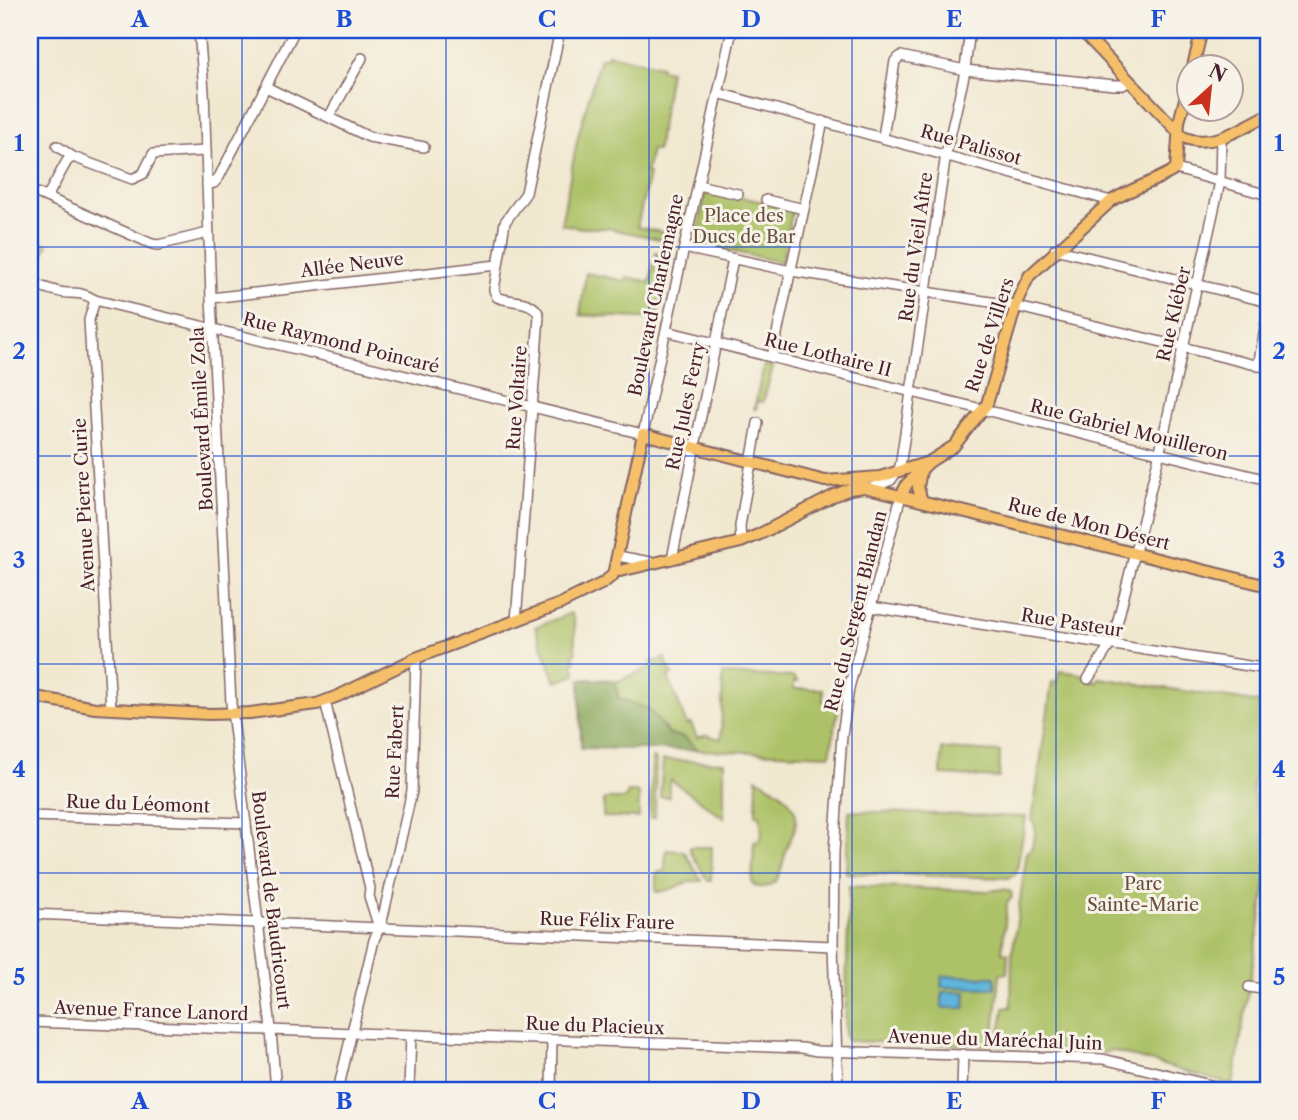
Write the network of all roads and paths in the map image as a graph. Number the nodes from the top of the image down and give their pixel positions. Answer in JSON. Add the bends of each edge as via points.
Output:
{"nodes":[{"id":1,"x":199,"y":30,"type":"edge"},
{"id":2,"x":295,"y":30,"type":"edge"},
{"id":3,"x":560,"y":30,"type":"edge"},
{"id":4,"x":732,"y":30,"type":"edge"},
{"id":5,"x":970,"y":30,"type":"edge"},
{"id":6,"x":1081,"y":30,"type":"edge"},
{"id":7,"x":1202,"y":30,"type":"edge"},
{"id":8,"x":1196,"y":52,"type":"edge"},
{"id":9,"x":362,"y":58,"type":"dead end"},
{"id":10,"x":965,"y":70,"type":"junction"},
{"id":11,"x":1128,"y":81,"type":"junction"},
{"id":12,"x":266,"y":87,"type":"junction"},
{"id":13,"x":719,"y":93,"type":"junction"},
{"id":14,"x":1268,"y":115,"type":"edge"},
{"id":15,"x":329,"y":117,"type":"junction"},
{"id":16,"x":823,"y":121,"type":"junction"},
{"id":17,"x":1179,"y":122,"type":"edge"},
{"id":18,"x":1178,"y":134,"type":"junction"},
{"id":19,"x":883,"y":137,"type":"junction"},
{"id":20,"x":1221,"y":137,"type":"junction"},
{"id":21,"x":58,"y":146,"type":"dead end"},
{"id":22,"x":424,"y":147,"type":"dead end"},
{"id":23,"x":205,"y":150,"type":"junction"},
{"id":24,"x":946,"y":154,"type":"junction"},
{"id":25,"x":73,"y":157,"type":"junction"},
{"id":26,"x":1176,"y":169,"type":"junction"},
{"id":27,"x":1220,"y":182,"type":"junction"},
{"id":28,"x":207,"y":185,"type":"junction"},
{"id":29,"x":698,"y":185,"type":"junction"},
{"id":30,"x":30,"y":190,"type":"edge"},
{"id":31,"x":738,"y":194,"type":"dead end"},
{"id":32,"x":1268,"y":195,"type":"edge"},
{"id":33,"x":47,"y":197,"type":"junction"},
{"id":34,"x":766,"y":200,"type":"dead end"},
{"id":35,"x":1111,"y":201,"type":"junction"},
{"id":36,"x":804,"y":209,"type":"junction"},
{"id":37,"x":208,"y":233,"type":"junction"},
{"id":38,"x":684,"y":248,"type":"junction"},
{"id":39,"x":1055,"y":249,"type":"junction"},
{"id":40,"x":733,"y":259,"type":"junction"},
{"id":41,"x":497,"y":265,"type":"junction"},
{"id":42,"x":791,"y":271,"type":"junction"},
{"id":43,"x":30,"y":284,"type":"edge"},
{"id":44,"x":1196,"y":285,"type":"junction"},
{"id":45,"x":924,"y":291,"type":"junction"},
{"id":46,"x":211,"y":298,"type":"junction"},
{"id":47,"x":96,"y":300,"type":"junction"},
{"id":48,"x":1268,"y":302,"type":"edge"},
{"id":49,"x":1016,"y":306,"type":"junction"},
{"id":50,"x":1268,"y":313,"type":"edge"},
{"id":51,"x":213,"y":329,"type":"junction"},
{"id":52,"x":666,"y":331,"type":"junction"},
{"id":53,"x":716,"y":343,"type":"junction"},
{"id":54,"x":1182,"y":347,"type":"junction"},
{"id":55,"x":772,"y":357,"type":"junction"},
{"id":56,"x":1263,"y":367,"type":"edge"},
{"id":57,"x":911,"y":392,"type":"junction"},
{"id":58,"x":532,"y":407,"type":"junction"},
{"id":59,"x":983,"y":410,"type":"junction"},
{"id":60,"x":758,"y":424,"type":"dead end"},
{"id":61,"x":643,"y":434,"type":"junction"},
{"id":62,"x":694,"y":447,"type":"junction"},
{"id":63,"x":1160,"y":453,"type":"junction"},
{"id":64,"x":752,"y":462,"type":"junction"},
{"id":65,"x":929,"y":462,"type":"junction"},
{"id":66,"x":899,"y":471,"type":"junction"},
{"id":67,"x":920,"y":471,"type":"junction"},
{"id":68,"x":1268,"y":480,"type":"edge"},
{"id":69,"x":825,"y":481,"type":"junction"},
{"id":70,"x":871,"y":488,"type":"junction"},
{"id":71,"x":901,"y":496,"type":"junction"},
{"id":72,"x":825,"y":500,"type":"junction"},
{"id":73,"x":922,"y":501,"type":"junction"},
{"id":74,"x":741,"y":542,"type":"junction"},
{"id":75,"x":1135,"y":554,"type":"junction"},
{"id":76,"x":618,"y":556,"type":"junction"},
{"id":77,"x":672,"y":559,"type":"junction"},
{"id":78,"x":652,"y":563,"type":"junction"},
{"id":79,"x":615,"y":569,"type":"junction"},
{"id":80,"x":1268,"y":586,"type":"edge"},
{"id":81,"x":871,"y":607,"type":"junction"},
{"id":82,"x":516,"y":621,"type":"junction"},
{"id":83,"x":1111,"y":645,"type":"junction"},
{"id":84,"x":415,"y":658,"type":"junction"},
{"id":85,"x":1268,"y":669,"type":"edge"},
{"id":86,"x":1088,"y":679,"type":"dead end"},
{"id":87,"x":30,"y":696,"type":"edge"},
{"id":88,"x":325,"y":701,"type":"junction"},
{"id":89,"x":111,"y":709,"type":"junction"},
{"id":90,"x":232,"y":714,"type":"junction"},
{"id":91,"x":30,"y":816,"type":"edge"},
{"id":92,"x":246,"y":823,"type":"junction"},
{"id":93,"x":370,"y":888,"type":"junction"},
{"id":94,"x":387,"y":900,"type":"junction"},
{"id":95,"x":30,"y":914,"type":"edge"},
{"id":96,"x":258,"y":923,"type":"junction"},
{"id":97,"x":379,"y":928,"type":"junction"},
{"id":98,"x":833,"y":946,"type":"junction"},
{"id":99,"x":1249,"y":987,"type":"dead end"},
{"id":100,"x":1268,"y":990,"type":"edge"},
{"id":101,"x":30,"y":1022,"type":"edge"},
{"id":102,"x":271,"y":1030,"type":"junction"},
{"id":103,"x":352,"y":1034,"type":"junction"},
{"id":104,"x":411,"y":1035,"type":"junction"},
{"id":105,"x":552,"y":1041,"type":"junction"},
{"id":106,"x":838,"y":1051,"type":"junction"},
{"id":107,"x":963,"y":1054,"type":"junction"},
{"id":108,"x":276,"y":1090,"type":"edge"},
{"id":109,"x":338,"y":1090,"type":"edge"},
{"id":110,"x":409,"y":1090,"type":"edge"},
{"id":111,"x":551,"y":1090,"type":"edge"},
{"id":112,"x":838,"y":1090,"type":"edge"},
{"id":113,"x":962,"y":1090,"type":"edge"},
{"id":114,"x":1231,"y":1090,"type":"edge"}],
"edges":[{"from":1,"to":23,"type":"street","name":"Boulevard Émile Zola","via":[[199,103]]},
{"from":2,"to":12,"type":"street"},
{"from":3,"to":41,"type":"street","name":"Rue Voltaire","via":[[526,193],[504,225]]},
{"from":4,"to":13,"type":"street","name":"Boulevard Charlemagne"},
{"from":5,"to":10,"type":"street","name":"Rue du Vieil Aître"},
{"from":6,"to":11,"type":"main road"},
{"from":7,"to":8,"type":"main road"},
{"from":9,"to":15,"type":"street"},
{"from":10,"to":11,"type":"street","via":[[1114,85]]},
{"from":10,"to":19,"type":"street","via":[[898,56]]},
{"from":10,"to":24,"type":"street","name":"Rue du Vieil Aître"},
{"from":11,"to":18,"type":"main road"},
{"from":12,"to":15,"type":"street"},
{"from":12,"to":28,"type":"street","via":[[219,177]]},
{"from":13,"to":16,"type":"street","name":"Rue Palissot"},
{"from":13,"to":29,"type":"street","name":"Boulevard Charlemagne"},
{"from":14,"to":20,"type":"main road"},
{"from":15,"to":22,"type":"street","via":[[369,137]]},
{"from":16,"to":19,"type":"street","name":"Rue Palissot"},
{"from":16,"to":36,"type":"street"},
{"from":17,"to":18,"type":"main road"},
{"from":18,"to":20,"type":"main road","via":[[1196,142]]},
{"from":18,"to":26,"type":"main road"},
{"from":19,"to":24,"type":"street","name":"Rue Palissot"},
{"from":20,"to":27,"type":"street","name":"Rue Kléber"},
{"from":21,"to":25,"type":"street"},
{"from":23,"to":25,"type":"street","via":[[153,154],[142,174],[132,179]]},
{"from":23,"to":28,"type":"street","name":"Boulevard Émile Zola"},
{"from":24,"to":35,"type":"street","name":"Rue Palissot"},
{"from":24,"to":45,"type":"street","name":"Rue du Vieil Aître"},
{"from":25,"to":33,"type":"street"},
{"from":26,"to":27,"type":"street"},
{"from":26,"to":35,"type":"main road","name":"Rue de Villers"},
{"from":27,"to":32,"type":"street"},
{"from":27,"to":44,"type":"street","name":"Rue Kléber"},
{"from":28,"to":37,"type":"street","name":"Boulevard Émile Zola"},
{"from":29,"to":31,"type":"street"},
{"from":29,"to":38,"type":"street","name":"Boulevard Charlemagne"},
{"from":30,"to":33,"type":"street"},
{"from":33,"to":37,"type":"street","via":[[152,244]]},
{"from":34,"to":36,"type":"street"},
{"from":35,"to":39,"type":"main road","name":"Rue de Villers"},
{"from":36,"to":42,"type":"street"},
{"from":37,"to":46,"type":"street","name":"Boulevard Émile Zola"},
{"from":38,"to":40,"type":"street"},
{"from":38,"to":52,"type":"street","name":"Boulevard Charlemagne"},
{"from":39,"to":44,"type":"street"},
{"from":39,"to":49,"type":"main road","name":"Rue de Villers","via":[[1028,276]]},
{"from":40,"to":42,"type":"street"},
{"from":40,"to":53,"type":"street","name":"Rue Jules Ferry"},
{"from":41,"to":46,"type":"street","name":"Allée Neuve"},
{"from":41,"to":58,"type":"street","name":"Rue Voltaire","via":[[496,297],[538,311]]},
{"from":42,"to":45,"type":"street"},
{"from":42,"to":55,"type":"street"},
{"from":43,"to":47,"type":"street","name":"Rue Raymond Poincaré","via":[[88,302]]},
{"from":44,"to":48,"type":"street"},
{"from":44,"to":54,"type":"street","name":"Rue Kléber"},
{"from":45,"to":49,"type":"street"},
{"from":45,"to":57,"type":"street","name":"Rue du Vieil Aître"},
{"from":46,"to":51,"type":"street","name":"Boulevard Émile Zola"},
{"from":47,"to":51,"type":"street","name":"Rue Raymond Poincaré"},
{"from":47,"to":89,"type":"street","name":"Avenue Pierre Curie","via":[[89,320]]},
{"from":49,"to":54,"type":"street"},
{"from":49,"to":59,"type":"main road","name":"Rue de Villers"},
{"from":50,"to":56,"type":"street"},
{"from":51,"to":58,"type":"street","name":"Rue Raymond Poincaré"},
{"from":51,"to":90,"type":"street","name":"Boulevard Émile Zola"},
{"from":52,"to":53,"type":"street","name":"Rue Lothaire II"},
{"from":52,"to":61,"type":"street","name":"Boulevard Charlemagne"},
{"from":53,"to":55,"type":"street","name":"Rue Lothaire II"},
{"from":53,"to":62,"type":"street","name":"Rue Jules Ferry"},
{"from":54,"to":56,"type":"street"},
{"from":54,"to":63,"type":"street","name":"Rue Kléber"},
{"from":55,"to":57,"type":"street","name":"Rue Lothaire II"},
{"from":57,"to":59,"type":"street","name":"Rue Lothaire II"},
{"from":57,"to":66,"type":"street","name":"Rue du Vieil Aître"},
{"from":58,"to":61,"type":"street","name":"Rue Raymond Poincaré"},
{"from":58,"to":82,"type":"street","name":"Rue Voltaire"},
{"from":59,"to":63,"type":"street","name":"Rue Gabriel Mouilleron"},
{"from":59,"to":65,"type":"main road","name":"Rue de Villers","via":[[954,446]]},
{"from":60,"to":64,"type":"street"},
{"from":61,"to":62,"type":"main road"},
{"from":61,"to":76,"type":"main road","name":"Boulevard Charlemagne"},
{"from":62,"to":64,"type":"main road"},
{"from":62,"to":77,"type":"street","name":"Rue Jules Ferry"},
{"from":63,"to":68,"type":"street","name":"Rue Gabriel Mouilleron"},
{"from":63,"to":75,"type":"street","name":"Rue Kléber"},
{"from":64,"to":69,"type":"main road"},
{"from":64,"to":74,"type":"street"},
{"from":65,"to":66,"type":"main road"},
{"from":65,"to":67,"type":"main road","name":"Rue de Villers"},
{"from":66,"to":69,"type":"main road","via":[[875,478]]},
{"from":66,"to":70,"type":"street","via":[[891,480]]},
{"from":67,"to":71,"type":"main road","name":"Rue de Villers"},
{"from":67,"to":73,"type":"main road"},
{"from":69,"to":72,"type":"street"},
{"from":70,"to":71,"type":"main road","name":"Rue de Mon Désert"},
{"from":70,"to":72,"type":"main road","name":"Rue de Mon Désert","via":[[850,489]]},
{"from":71,"to":73,"type":"main road","name":"Rue de Mon Désert"},
{"from":71,"to":81,"type":"street","name":"Rue du Sergent Blandan"},
{"from":72,"to":74,"type":"main road"},
{"from":73,"to":75,"type":"main road","name":"Rue de Mon Désert"},
{"from":74,"to":77,"type":"main road"},
{"from":75,"to":80,"type":"main road","name":"Rue de Mon Désert"},
{"from":75,"to":83,"type":"street","name":"Rue Kléber"},
{"from":76,"to":78,"type":"street"},
{"from":76,"to":79,"type":"main road","name":"Boulevard Charlemagne"},
{"from":77,"to":78,"type":"main road"},
{"from":78,"to":79,"type":"main road"},
{"from":79,"to":82,"type":"main road","via":[[610,579]]},
{"from":81,"to":83,"type":"street","name":"Rue Pasteur"},
{"from":81,"to":98,"type":"street","name":"Rue du Sergent Blandan","via":[[848,691],[842,735]]},
{"from":82,"to":84,"type":"main road"},
{"from":83,"to":85,"type":"street","name":"Rue Pasteur"},
{"from":83,"to":86,"type":"street","name":"Rue Kléber"},
{"from":84,"to":88,"type":"main road"},
{"from":84,"to":94,"type":"street","name":"Rue Fabert","via":[[412,791]]},
{"from":87,"to":89,"type":"main road"},
{"from":88,"to":90,"type":"main road"},
{"from":88,"to":93,"type":"street"},
{"from":89,"to":90,"type":"main road"},
{"from":90,"to":92,"type":"street","name":"Boulevard de Baudricourt"},
{"from":91,"to":92,"type":"street","name":"Rue du Léomont"},
{"from":92,"to":96,"type":"street","name":"Boulevard de Baudricourt"},
{"from":93,"to":94,"type":"street","via":[[375,897]]},
{"from":93,"to":97,"type":"street"},
{"from":94,"to":97,"type":"street","name":"Rue Fabert"},
{"from":95,"to":96,"type":"street","name":"Rue Félix Faure"},
{"from":96,"to":97,"type":"street","name":"Rue Félix Faure"},
{"from":96,"to":102,"type":"street","name":"Boulevard de Baudricourt"},
{"from":97,"to":98,"type":"street","name":"Rue Félix Faure"},
{"from":97,"to":103,"type":"street","name":"Rue Fabert"},
{"from":98,"to":106,"type":"street"},
{"from":99,"to":100,"type":"street"},
{"from":101,"to":102,"type":"street","name":"Avenue France Lanord"},
{"from":102,"to":103,"type":"street","name":"Avenue France Lanord"},
{"from":102,"to":108,"type":"street","name":"Boulevard de Baudricourt"},
{"from":103,"to":104,"type":"street","name":"Rue du Placieux"},
{"from":103,"to":109,"type":"street","name":"Rue Fabert"},
{"from":104,"to":105,"type":"street","name":"Rue du Placieux"},
{"from":104,"to":110,"type":"street"},
{"from":105,"to":106,"type":"street","name":"Rue du Placieux"},
{"from":105,"to":111,"type":"street"},
{"from":106,"to":107,"type":"street","name":"Avenue du Maréchal Juin"},
{"from":106,"to":112,"type":"street"},
{"from":107,"to":113,"type":"street"},
{"from":107,"to":114,"type":"street","name":"Avenue du Maréchal Juin","via":[[1103,1059]]}]}
